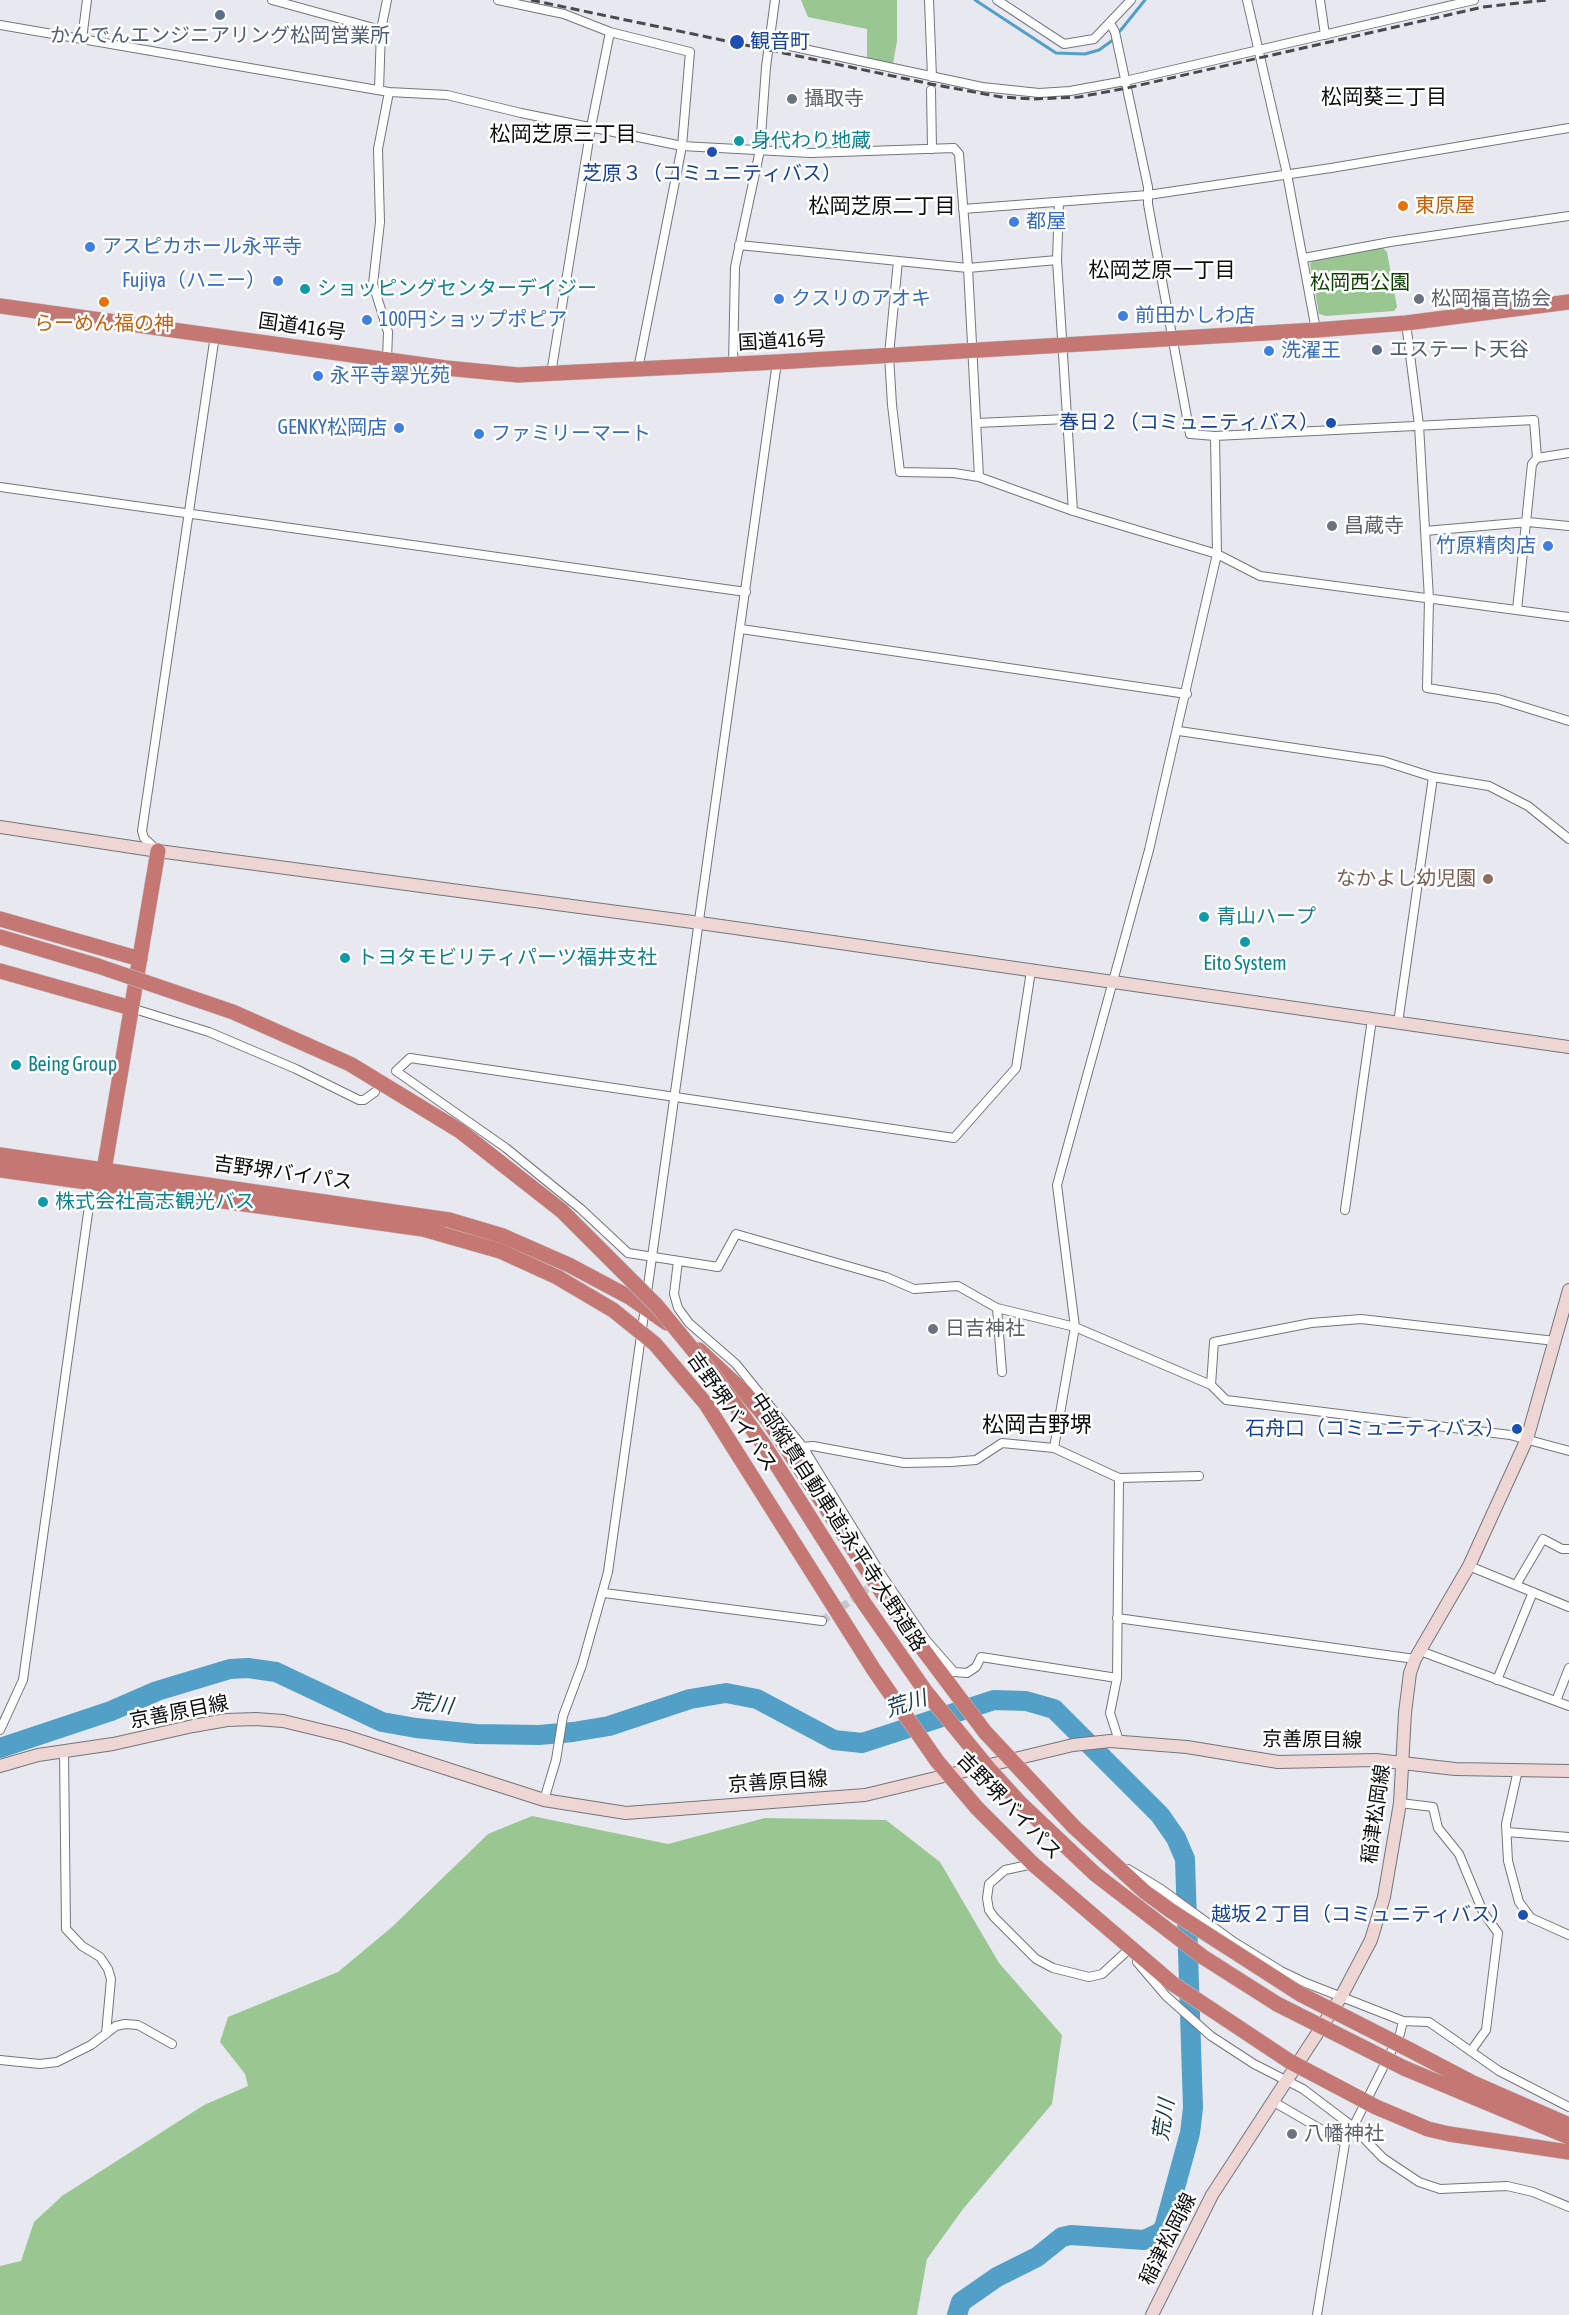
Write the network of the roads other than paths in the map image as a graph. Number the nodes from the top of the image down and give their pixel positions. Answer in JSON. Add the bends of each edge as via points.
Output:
{"nodes":[{"id":1,"x":87,"y":0,"type":"edge"},
{"id":2,"x":272,"y":0,"type":"edge"},
{"id":3,"x":387,"y":0,"type":"edge"},
{"id":4,"x":498,"y":0,"type":"edge"},
{"id":5,"x":775,"y":0,"type":"edge"},
{"id":6,"x":929,"y":0,"type":"edge"},
{"id":7,"x":997,"y":0,"type":"edge"},
{"id":8,"x":1131,"y":0,"type":"edge"},
{"id":9,"x":1247,"y":0,"type":"edge"},
{"id":10,"x":1320,"y":0,"type":"edge"},
{"id":11,"x":1474,"y":0,"type":"edge"},
{"id":12,"x":1110,"y":23,"type":"junction"},
{"id":13,"x":0,"y":25,"type":"edge"},
{"id":14,"x":381,"y":30,"type":"junction"},
{"id":15,"x":610,"y":32,"type":"junction"},
{"id":16,"x":1325,"y":35,"type":"junction"},
{"id":17,"x":82,"y":39,"type":"junction"},
{"id":18,"x":771,"y":42,"type":"junction"},
{"id":19,"x":1257,"y":50,"type":"junction"},
{"id":20,"x":932,"y":77,"type":"junction"},
{"id":21,"x":1125,"y":81,"type":"junction"},
{"id":22,"x":931,"y":90,"type":"dead end"},
{"id":23,"x":384,"y":91,"type":"junction"},
{"id":24,"x":591,"y":127,"type":"junction"},
{"id":25,"x":1569,"y":128,"type":"edge"},
{"id":26,"x":682,"y":146,"type":"junction"},
{"id":27,"x":932,"y":149,"type":"junction"},
{"id":28,"x":760,"y":150,"type":"junction"},
{"id":29,"x":1287,"y":174,"type":"junction"},
{"id":30,"x":1148,"y":195,"type":"junction"},
{"id":31,"x":1059,"y":203,"type":"junction"},
{"id":32,"x":963,"y":209,"type":"junction"},
{"id":33,"x":1569,"y":216,"type":"edge"},
{"id":34,"x":739,"y":245,"type":"junction"},
{"id":35,"x":1304,"y":258,"type":"junction"},
{"id":36,"x":1057,"y":260,"type":"junction"},
{"id":37,"x":898,"y":261,"type":"junction"},
{"id":38,"x":968,"y":267,"type":"junction"},
{"id":39,"x":1569,"y":302,"type":"edge"},
{"id":40,"x":0,"y":306,"type":"edge"},
{"id":41,"x":1406,"y":323,"type":"junction"},
{"id":42,"x":1317,"y":330,"type":"junction"},
{"id":43,"x":215,"y":335,"type":"junction"},
{"id":44,"x":1171,"y":338,"type":"junction"},
{"id":45,"x":1064,"y":344,"type":"junction"},
{"id":46,"x":973,"y":349,"type":"junction"},
{"id":47,"x":889,"y":355,"type":"junction"},
{"id":48,"x":387,"y":360,"type":"junction"},
{"id":49,"x":777,"y":362,"type":"junction"},
{"id":50,"x":733,"y":365,"type":"junction"},
{"id":51,"x":638,"y":369,"type":"junction"},
{"id":52,"x":550,"y":374,"type":"junction"},
{"id":53,"x":1066,"y":420,"type":"junction"},
{"id":54,"x":977,"y":423,"type":"junction"},
{"id":55,"x":1419,"y":425,"type":"junction"},
{"id":56,"x":1215,"y":436,"type":"junction"},
{"id":57,"x":1569,"y":453,"type":"edge"},
{"id":58,"x":1537,"y":458,"type":"junction"},
{"id":59,"x":979,"y":477,"type":"junction"},
{"id":60,"x":0,"y":487,"type":"edge"},
{"id":61,"x":1073,"y":511,"type":"junction"},
{"id":62,"x":187,"y":513,"type":"junction"},
{"id":63,"x":1528,"y":522,"type":"junction"},
{"id":64,"x":1569,"y":526,"type":"edge"},
{"id":65,"x":1425,"y":531,"type":"junction"},
{"id":66,"x":1217,"y":554,"type":"junction"},
{"id":67,"x":746,"y":592,"type":"junction"},
{"id":68,"x":1429,"y":599,"type":"junction"},
{"id":69,"x":1517,"y":610,"type":"junction"},
{"id":70,"x":1569,"y":617,"type":"edge"},
{"id":71,"x":741,"y":629,"type":"junction"},
{"id":72,"x":1187,"y":694,"type":"junction"},
{"id":73,"x":1569,"y":721,"type":"edge"},
{"id":74,"x":1179,"y":731,"type":"junction"},
{"id":75,"x":1433,"y":777,"type":"junction"},
{"id":76,"x":0,"y":827,"type":"edge"},
{"id":77,"x":1569,"y":839,"type":"edge"},
{"id":78,"x":158,"y":851,"type":"junction"},
{"id":79,"x":0,"y":919,"type":"edge"},
{"id":80,"x":700,"y":923,"type":"junction"},
{"id":81,"x":0,"y":939,"type":"edge"},
{"id":82,"x":140,"y":959,"type":"junction"},
{"id":83,"x":0,"y":971,"type":"edge"},
{"id":84,"x":1031,"y":971,"type":"junction"},
{"id":85,"x":1111,"y":983,"type":"junction"},
{"id":86,"x":131,"y":1008,"type":"junction"},
{"id":87,"x":1372,"y":1019,"type":"junction"},
{"id":88,"x":1398,"y":1023,"type":"junction"},
{"id":89,"x":1569,"y":1047,"type":"edge"},
{"id":90,"x":396,"y":1071,"type":"junction"},
{"id":91,"x":389,"y":1079,"type":"dead end"},
{"id":92,"x":375,"y":1092,"type":"dead end"},
{"id":93,"x":675,"y":1098,"type":"junction"},
{"id":94,"x":0,"y":1155,"type":"edge"},
{"id":95,"x":0,"y":1170,"type":"edge"},
{"id":96,"x":103,"y":1176,"type":"junction"},
{"id":97,"x":1345,"y":1210,"type":"dead end"},
{"id":98,"x":652,"y":1257,"type":"junction"},
{"id":99,"x":678,"y":1261,"type":"junction"},
{"id":100,"x":1569,"y":1290,"type":"edge"},
{"id":101,"x":644,"y":1306,"type":"junction"},
{"id":102,"x":997,"y":1308,"type":"junction"},
{"id":103,"x":1075,"y":1328,"type":"junction"},
{"id":104,"x":640,"y":1331,"type":"junction"},
{"id":105,"x":1555,"y":1341,"type":"junction"},
{"id":106,"x":1002,"y":1372,"type":"dead end"},
{"id":107,"x":1211,"y":1385,"type":"junction"},
{"id":108,"x":1527,"y":1439,"type":"junction"},
{"id":109,"x":803,"y":1448,"type":"junction"},
{"id":110,"x":1054,"y":1448,"type":"junction"},
{"id":111,"x":1569,"y":1451,"type":"edge"},
{"id":112,"x":1199,"y":1476,"type":"dead end"},
{"id":113,"x":1119,"y":1478,"type":"junction"},
{"id":114,"x":1569,"y":1549,"type":"edge"},
{"id":115,"x":1469,"y":1566,"type":"junction"},
{"id":116,"x":1516,"y":1585,"type":"junction"},
{"id":117,"x":1533,"y":1592,"type":"junction"},
{"id":118,"x":604,"y":1593,"type":"junction"},
{"id":119,"x":1569,"y":1607,"type":"edge"},
{"id":120,"x":1117,"y":1617,"type":"junction"},
{"id":121,"x":822,"y":1621,"type":"tunnel mouth"},
{"id":122,"x":1418,"y":1655,"type":"junction"},
{"id":123,"x":1569,"y":1668,"type":"edge"},
{"id":124,"x":1117,"y":1678,"type":"junction"},
{"id":125,"x":1497,"y":1680,"type":"junction"},
{"id":126,"x":1556,"y":1701,"type":"junction"},
{"id":127,"x":1569,"y":1706,"type":"edge"},
{"id":128,"x":0,"y":1730,"type":"edge"},
{"id":129,"x":1119,"y":1741,"type":"junction"},
{"id":130,"x":64,"y":1751,"type":"junction"},
{"id":131,"x":1009,"y":1759,"type":"junction"},
{"id":132,"x":1403,"y":1764,"type":"junction"},
{"id":133,"x":0,"y":1766,"type":"edge"},
{"id":134,"x":1518,"y":1770,"type":"junction"},
{"id":135,"x":1569,"y":1771,"type":"edge"},
{"id":136,"x":949,"y":1774,"type":"junction"},
{"id":137,"x":544,"y":1800,"type":"junction"},
{"id":138,"x":1400,"y":1803,"type":"junction"},
{"id":139,"x":1507,"y":1832,"type":"junction"},
{"id":140,"x":1569,"y":1837,"type":"edge"},
{"id":141,"x":1110,"y":1858,"type":"junction"},
{"id":142,"x":1033,"y":1864,"type":"junction"},
{"id":143,"x":1098,"y":1921,"type":"junction"},
{"id":144,"x":1569,"y":1935,"type":"edge"},
{"id":145,"x":1126,"y":1952,"type":"junction"},
{"id":146,"x":1170,"y":1990,"type":"junction"},
{"id":147,"x":1341,"y":1997,"type":"junction"},
{"id":148,"x":1403,"y":2020,"type":"junction"},
{"id":149,"x":106,"y":2034,"type":"junction"},
{"id":150,"x":172,"y":2044,"type":"dead end"},
{"id":151,"x":1471,"y":2051,"type":"junction"},
{"id":152,"x":0,"y":2060,"type":"edge"},
{"id":153,"x":1286,"y":2080,"type":"junction"},
{"id":154,"x":1272,"y":2101,"type":"junction"},
{"id":155,"x":1569,"y":2107,"type":"edge"},
{"id":156,"x":1569,"y":2125,"type":"edge"},
{"id":157,"x":1352,"y":2126,"type":"junction"},
{"id":158,"x":1569,"y":2137,"type":"edge"},
{"id":159,"x":1345,"y":2143,"type":"junction"},
{"id":160,"x":1569,"y":2152,"type":"edge"},
{"id":161,"x":1569,"y":2207,"type":"edge"},
{"id":162,"x":1152,"y":2315,"type":"edge"},
{"id":163,"x":1317,"y":2315,"type":"edge"}],
"edges":[{"from":1,"to":17,"type":"street"},
{"from":2,"to":14,"type":"street"},
{"from":3,"to":14,"type":"street"},
{"from":4,"to":15,"type":"street","via":[[564,14]]},
{"from":5,"to":18,"type":"street"},
{"from":6,"to":20,"type":"street"},
{"from":7,"to":12,"type":"street","via":[[1064,44],[1094,39]]},
{"from":8,"to":12,"type":"street"},
{"from":9,"to":19,"type":"street"},
{"from":10,"to":16,"type":"street"},
{"from":11,"to":16,"type":"street"},
{"from":12,"to":21,"type":"street"},
{"from":13,"to":17,"type":"street"},
{"from":14,"to":23,"type":"street"},
{"from":15,"to":24,"type":"street"},
{"from":15,"to":26,"type":"street","via":[[690,52]]},
{"from":16,"to":19,"type":"street"},
{"from":17,"to":23,"type":"street"},
{"from":18,"to":20,"type":"street"},
{"from":18,"to":28,"type":"street"},
{"from":19,"to":21,"type":"street"},
{"from":19,"to":29,"type":"street"},
{"from":20,"to":21,"type":"street","via":[[1039,93]]},
{"from":21,"to":30,"type":"street"},
{"from":22,"to":27,"type":"street"},
{"from":23,"to":24,"type":"street","via":[[447,95]]},
{"from":23,"to":48,"type":"street","via":[[378,149],[380,222],[373,284],[388,332]]},
{"from":24,"to":26,"type":"street"},
{"from":24,"to":52,"type":"street"},
{"from":25,"to":29,"type":"street"},
{"from":26,"to":28,"type":"street"},
{"from":26,"to":51,"type":"street"},
{"from":27,"to":28,"type":"street","via":[[811,153]]},
{"from":27,"to":32,"type":"street","via":[[954,148],[959,154]]},
{"from":28,"to":34,"type":"street"},
{"from":29,"to":30,"type":"street"},
{"from":29,"to":35,"type":"street"},
{"from":30,"to":31,"type":"street"},
{"from":30,"to":44,"type":"street"},
{"from":31,"to":32,"type":"street"},
{"from":31,"to":36,"type":"street"},
{"from":32,"to":38,"type":"street"},
{"from":33,"to":35,"type":"street"},
{"from":34,"to":37,"type":"street"},
{"from":34,"to":50,"type":"street"},
{"from":35,"to":42,"type":"street"},
{"from":36,"to":38,"type":"street"},
{"from":36,"to":45,"type":"street"},
{"from":37,"to":38,"type":"street"},
{"from":37,"to":47,"type":"street"},
{"from":38,"to":46,"type":"street"},
{"from":39,"to":41,"type":"highway","name":"国道416号"},
{"from":40,"to":43,"type":"highway","name":"国道416号"},
{"from":41,"to":42,"type":"highway","name":"国道416号"},
{"from":41,"to":55,"type":"street"},
{"from":42,"to":44,"type":"highway","name":"国道416号"},
{"from":43,"to":48,"type":"highway","name":"国道416号"},
{"from":43,"to":62,"type":"street"},
{"from":44,"to":45,"type":"highway","name":"国道416号"},
{"from":44,"to":56,"type":"street","via":[[1188,430],[1196,436]]},
{"from":45,"to":46,"type":"highway","name":"国道416号"},
{"from":45,"to":53,"type":"street"},
{"from":46,"to":47,"type":"highway","name":"国道416号"},
{"from":46,"to":54,"type":"street"},
{"from":47,"to":49,"type":"highway","name":"国道416号"},
{"from":47,"to":59,"type":"street","via":[[900,472],[954,472]]},
{"from":48,"to":52,"type":"highway","name":"国道416号","via":[[491,373]]},
{"from":49,"to":50,"type":"highway","name":"国道416号"},
{"from":49,"to":67,"type":"street"},
{"from":50,"to":51,"type":"highway","name":"国道416号"},
{"from":51,"to":52,"type":"highway","name":"国道416号"},
{"from":53,"to":54,"type":"street"},
{"from":53,"to":61,"type":"street"},
{"from":54,"to":59,"type":"street"},
{"from":55,"to":56,"type":"street"},
{"from":55,"to":58,"type":"street","via":[[1534,420]]},
{"from":55,"to":65,"type":"street"},
{"from":56,"to":66,"type":"street"},
{"from":57,"to":58,"type":"street"},
{"from":58,"to":63,"type":"street","via":[[1532,464]]},
{"from":59,"to":61,"type":"street"},
{"from":60,"to":62,"type":"street"},
{"from":61,"to":66,"type":"street"},
{"from":62,"to":67,"type":"street"},
{"from":62,"to":78,"type":"street","via":[[142,831]]},
{"from":63,"to":64,"type":"street"},
{"from":63,"to":65,"type":"street"},
{"from":63,"to":69,"type":"street"},
{"from":65,"to":68,"type":"street"},
{"from":66,"to":68,"type":"street","via":[[1260,576]]},
{"from":66,"to":72,"type":"street"},
{"from":67,"to":71,"type":"street"},
{"from":68,"to":69,"type":"street"},
{"from":68,"to":73,"type":"street","via":[[1427,688],[1498,699]]},
{"from":69,"to":70,"type":"street"},
{"from":71,"to":72,"type":"street"},
{"from":71,"to":80,"type":"street"},
{"from":72,"to":74,"type":"street"},
{"from":74,"to":75,"type":"street","via":[[1383,761]]},
{"from":74,"to":85,"type":"street"},
{"from":75,"to":77,"type":"street","via":[[1489,786],[1528,806]]},
{"from":75,"to":88,"type":"street"},
{"from":76,"to":78,"type":"main road"},
{"from":78,"to":80,"type":"main road"},
{"from":78,"to":82,"type":"highway"},
{"from":79,"to":82,"type":"highway"},
{"from":80,"to":84,"type":"main road"},
{"from":80,"to":93,"type":"street"},
{"from":81,"to":158,"type":"highway","name":"中部縦貫自動車道;永平寺大野道路","bridge":true,"via":[[98,966],[233,1012],[350,1064],[460,1131],[554,1204],[626,1272],[705,1364],[766,1448],[864,1603],[926,1692],[1020,1803],[1104,1882],[1203,1957],[1277,2004],[1404,2068]]},
{"from":82,"to":86,"type":"highway"},
{"from":83,"to":86,"type":"highway"},
{"from":84,"to":85,"type":"main road"},
{"from":84,"to":93,"type":"street","via":[[1016,1068],[954,1138]]},
{"from":85,"to":87,"type":"main road"},
{"from":85,"to":103,"type":"street","via":[[1057,1185]]},
{"from":86,"to":92,"type":"street","via":[[209,1032],[359,1100]]},
{"from":86,"to":96,"type":"highway"},
{"from":87,"to":88,"type":"main road"},
{"from":87,"to":97,"type":"street"},
{"from":88,"to":89,"type":"main road"},
{"from":90,"to":91,"type":"street"},
{"from":90,"to":93,"type":"street","via":[[410,1058]]},
{"from":90,"to":98,"type":"street","via":[[506,1148],[628,1253]]},
{"from":93,"to":98,"type":"street"},
{"from":94,"to":96,"type":"highway","name":"吉野堺バイパス"},
{"from":95,"to":96,"type":"highway","name":"吉野堺バイパス"},
{"from":96,"to":101,"type":"highway","name":"吉野堺バイパス","via":[[450,1220],[531,1248]]},
{"from":96,"to":104,"type":"highway","name":"吉野堺バイパス","via":[[448,1235],[500,1251],[557,1277],[599,1300]]},
{"from":96,"to":128,"type":"street","via":[[88,1213],[23,1680]]},
{"from":98,"to":99,"type":"street"},
{"from":98,"to":101,"type":"street"},
{"from":99,"to":102,"type":"street","via":[[718,1266],[736,1234],[886,1277],[914,1289],[958,1286]]},
{"from":99,"to":109,"type":"street","via":[[674,1294],[678,1308],[689,1323],[736,1364]]},
{"from":100,"to":105,"type":"main road","name":"稲津松岡線"},
{"from":101,"to":104,"type":"street"},
{"from":101,"to":131,"type":"highway","name":"吉野堺バイパス","via":[[723,1371],[768,1420],[895,1612]]},
{"from":102,"to":103,"type":"street"},
{"from":102,"to":106,"type":"street"},
{"from":103,"to":107,"type":"street"},
{"from":103,"to":110,"type":"street"},
{"from":104,"to":118,"type":"street"},
{"from":104,"to":136,"type":"highway","name":"吉野堺バイパス","via":[[668,1358],[716,1419],[903,1715]]},
{"from":105,"to":107,"type":"street","via":[[1361,1319],[1311,1323],[1214,1342]]},
{"from":105,"to":108,"type":"main road","name":"稲津松岡線"},
{"from":107,"to":108,"type":"street","via":[[1226,1400]]},
{"from":108,"to":111,"type":"street"},
{"from":108,"to":115,"type":"main road","name":"稲津松岡線"},
{"from":109,"to":110,"type":"street","via":[[813,1446],[904,1463],[976,1460],[1002,1443]]},
{"from":109,"to":124,"type":"street","via":[[881,1579],[954,1672],[967,1673],[981,1657]]},
{"from":110,"to":113,"type":"street"},
{"from":112,"to":113,"type":"street"},
{"from":113,"to":120,"type":"street"},
{"from":114,"to":116,"type":"street","via":[[1543,1539]]},
{"from":115,"to":116,"type":"street"},
{"from":115,"to":122,"type":"main road","name":"稲津松岡線"},
{"from":116,"to":117,"type":"street"},
{"from":117,"to":119,"type":"street"},
{"from":117,"to":125,"type":"street"},
{"from":118,"to":121,"type":"street"},
{"from":118,"to":137,"type":"street","via":[[563,1716]]},
{"from":120,"to":122,"type":"street"},
{"from":120,"to":124,"type":"street"},
{"from":122,"to":125,"type":"street"},
{"from":122,"to":132,"type":"main road","name":"稲津松岡線","via":[[1406,1704]]},
{"from":123,"to":126,"type":"street"},
{"from":124,"to":129,"type":"street","via":[[1110,1713]]},
{"from":125,"to":126,"type":"street"},
{"from":126,"to":127,"type":"street"},
{"from":129,"to":131,"type":"main road","name":"京善原目線","via":[[1072,1745]]},
{"from":129,"to":132,"type":"main road","name":"京善原目線","via":[[1278,1762],[1376,1760]]},
{"from":130,"to":133,"type":"main road","name":"京善原目線"},
{"from":130,"to":137,"type":"main road","name":"京善原目線","via":[[227,1720],[283,1721],[345,1736]]},
{"from":130,"to":149,"type":"street","via":[[66,1929],[100,1957],[108,1969],[111,1979]]},
{"from":131,"to":136,"type":"main road","name":"京善原目線"},
{"from":131,"to":141,"type":"highway","name":"吉野堺バイパス","via":[[1040,1794]]},
{"from":132,"to":134,"type":"main road","name":"京善原目線"},
{"from":132,"to":138,"type":"main road","name":"稲津松岡線"},
{"from":134,"to":135,"type":"main road","name":"京善原目線"},
{"from":134,"to":139,"type":"street"},
{"from":136,"to":137,"type":"main road","name":"京善原目線","via":[[872,1794],[626,1813]]},
{"from":136,"to":142,"type":"highway","name":"吉野堺バイパス"},
{"from":138,"to":147,"type":"main road","name":"稲津松岡線","via":[[1376,1925]]},
{"from":138,"to":151,"type":"street","via":[[1433,1807],[1438,1827],[1459,1854],[1483,1912],[1498,1933],[1486,2030]]},
{"from":139,"to":140,"type":"street"},
{"from":139,"to":144,"type":"street","via":[[1508,1861],[1519,1902],[1531,1918]]},
{"from":141,"to":147,"type":"street","via":[[1281,1971]]},
{"from":141,"to":156,"type":"highway","name":"吉野堺バイパス","bridge":true,"via":[[1171,1911],[1300,1994],[1472,2082]]},
{"from":142,"to":143,"type":"highway","name":"吉野堺バイパス"},
{"from":142,"to":145,"type":"street","via":[[1009,1868],[994,1879],[987,1892],[989,1910],[1042,1963],[1089,1977],[1102,1974]]},
{"from":143,"to":145,"type":"street"},
{"from":143,"to":146,"type":"highway","name":"吉野堺バイパス"},
{"from":145,"to":146,"type":"street"},
{"from":146,"to":153,"type":"street","via":[[1210,2036]]},
{"from":146,"to":160,"type":"highway","name":"吉野堺バイパス","bridge":true,"via":[[1288,2061],[1417,2125],[1449,2134]]},
{"from":147,"to":148,"type":"street"},
{"from":147,"to":153,"type":"main road","name":"稲津松岡線"},
{"from":148,"to":151,"type":"street","via":[[1429,2022]]},
{"from":148,"to":157,"type":"street","via":[[1400,2034]]},
{"from":149,"to":150,"type":"street","via":[[116,2026],[138,2025]]},
{"from":149,"to":152,"type":"street","via":[[57,2062]]},
{"from":151,"to":155,"type":"street","via":[[1499,2071]]},
{"from":153,"to":154,"type":"main road","name":"稲津松岡線"},
{"from":153,"to":157,"type":"street"},
{"from":154,"to":159,"type":"street"},
{"from":154,"to":162,"type":"main road","name":"稲津松岡線","via":[[1212,2195]]},
{"from":157,"to":159,"type":"street"},
{"from":157,"to":161,"type":"street","via":[[1383,2158],[1419,2182],[1440,2189],[1507,2186]]},
{"from":159,"to":163,"type":"street"}]}
